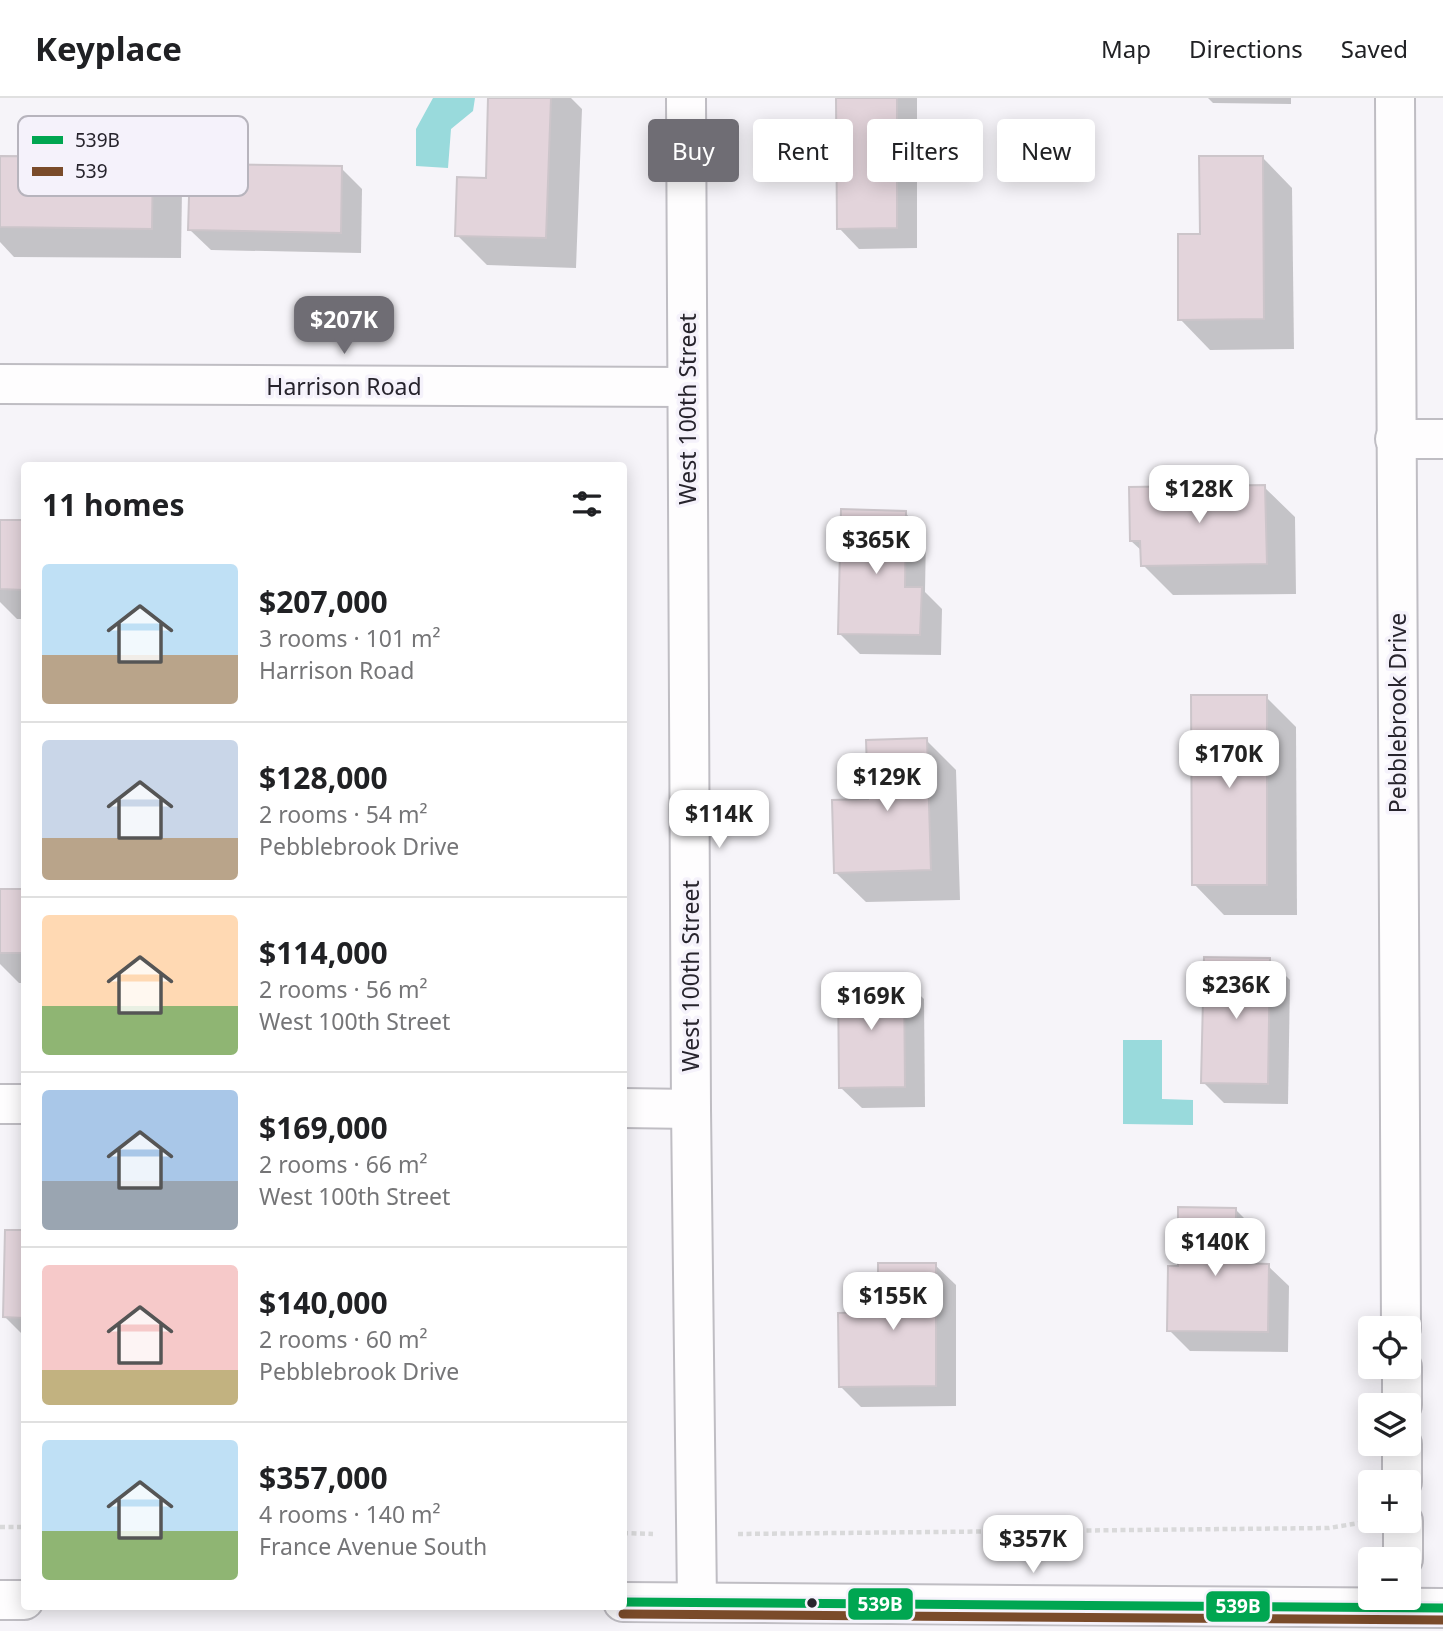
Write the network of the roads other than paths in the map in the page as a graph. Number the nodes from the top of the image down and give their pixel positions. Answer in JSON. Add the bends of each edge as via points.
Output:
{"nodes":[{"id":1,"x":686,"y":98,"type":"edge"},
{"id":2,"x":1395,"y":98,"type":"edge"},
{"id":3,"x":0,"y":384,"type":"edge"},
{"id":4,"x":687,"y":387,"type":"junction"},
{"id":5,"x":1395,"y":439,"type":"junction"},
{"id":6,"x":1443,"y":439,"type":"edge"},
{"id":7,"x":0,"y":1104,"type":"edge"},
{"id":8,"x":21,"y":1104,"type":"edge"},
{"id":9,"x":627,"y":1108,"type":"edge"},
{"id":10,"x":691,"y":1109,"type":"junction"},
{"id":11,"x":1401,"y":1316,"type":"edge"},
{"id":12,"x":0,"y":1600,"type":"edge"},
{"id":13,"x":21,"y":1600,"type":"edge"},
{"id":14,"x":627,"y":1602,"type":"edge"},
{"id":15,"x":697,"y":1602,"type":"junction"},
{"id":16,"x":1358,"y":1603,"type":"edge"},
{"id":17,"x":1421,"y":1605,"type":"edge"},
{"id":18,"x":1443,"y":1608,"type":"edge"}],
"edges":[{"from":1,"to":4,"type":"street","name":"West 100th Street"},
{"from":2,"to":5,"type":"street","name":"Pebblebrook Drive"},
{"from":3,"to":4,"type":"street","name":"Harrison Road"},
{"from":4,"to":10,"type":"street","name":"West 100th Street"},
{"from":5,"to":6,"type":"street"},
{"from":5,"to":11,"type":"street","name":"Pebblebrook Drive"},
{"from":7,"to":8,"type":"street"},
{"from":9,"to":10,"type":"street"},
{"from":10,"to":15,"type":"street","name":"West 100th Street"},
{"from":12,"to":13,"type":"street"},
{"from":14,"to":15,"type":"street"},
{"from":15,"to":16,"type":"street"},
{"from":17,"to":18,"type":"street"}]}
